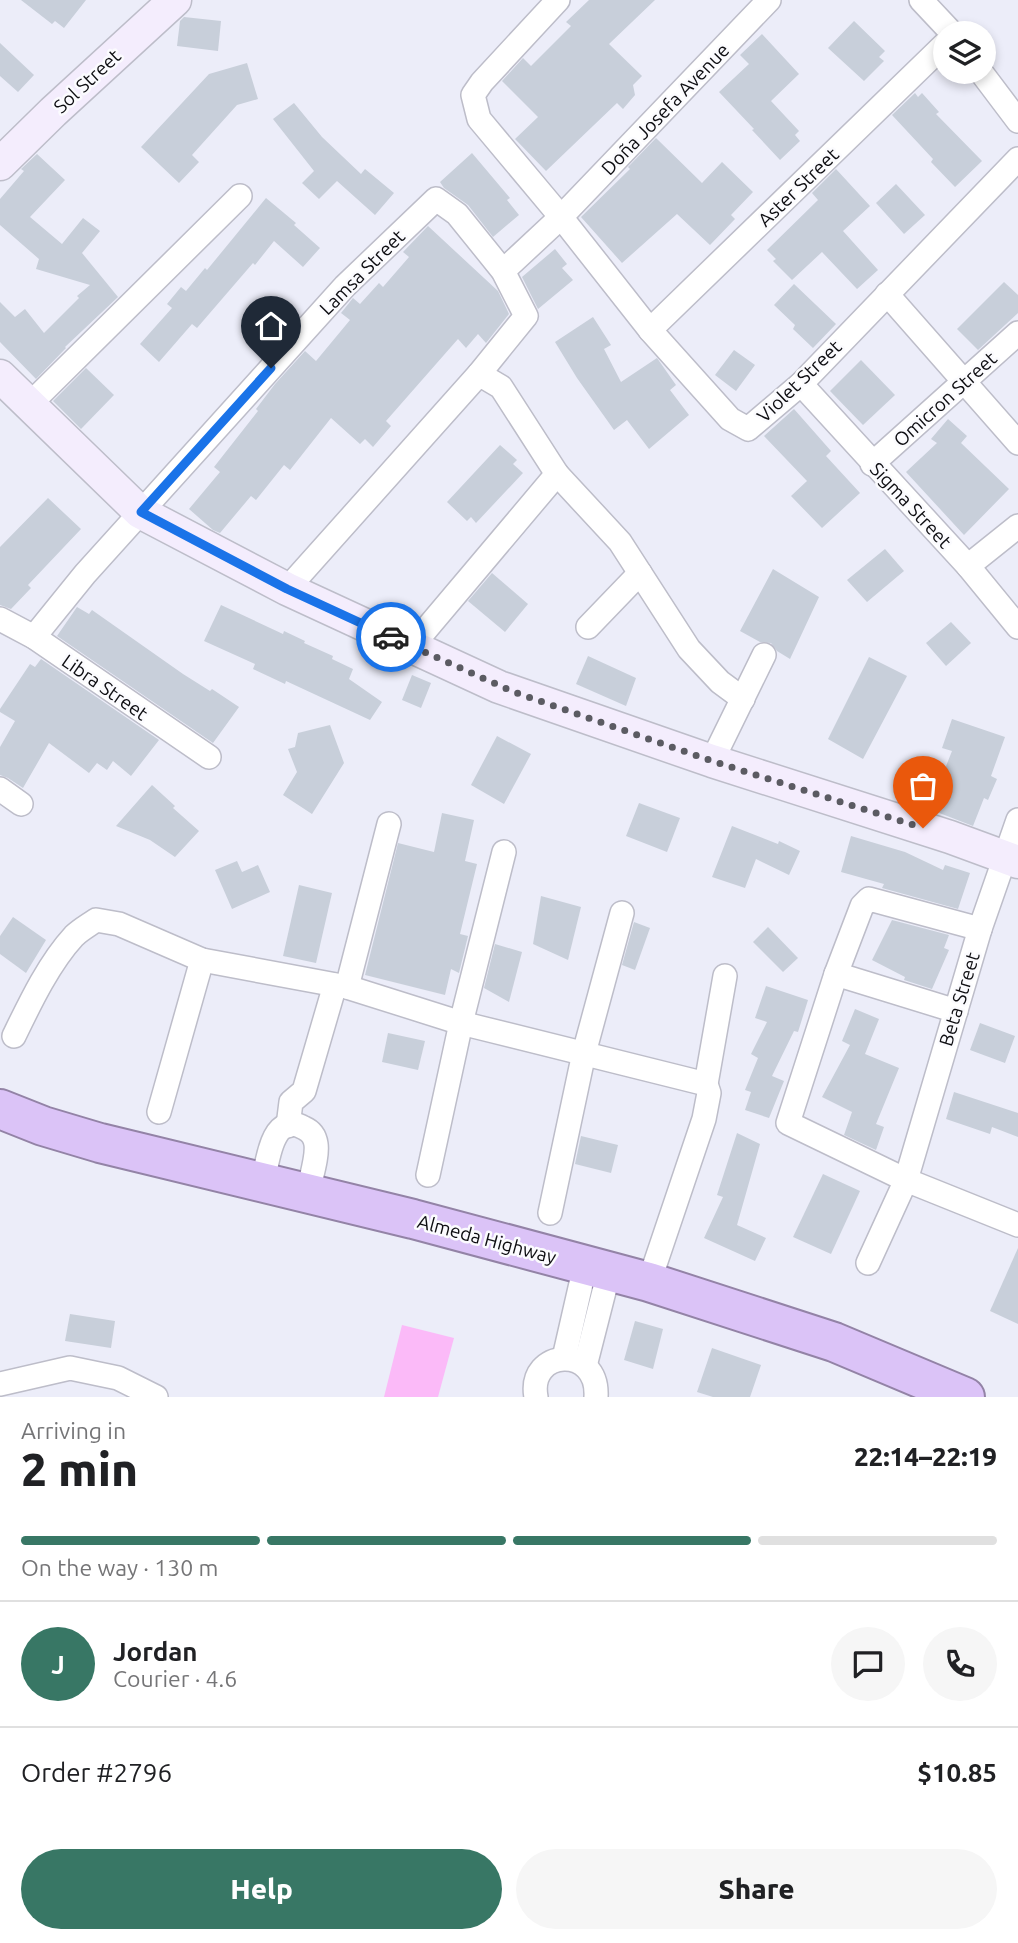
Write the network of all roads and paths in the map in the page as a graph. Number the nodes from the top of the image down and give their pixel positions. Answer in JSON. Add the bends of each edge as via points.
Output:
{"nodes":[{"id":1,"x":175,"y":0,"type":"edge"},
{"id":2,"x":558,"y":0,"type":"edge"},
{"id":3,"x":769,"y":0,"type":"edge"},
{"id":4,"x":921,"y":0,"type":"edge"},
{"id":5,"x":941,"y":21,"type":"edge"},
{"id":6,"x":933,"y":56,"type":"edge"},
{"id":7,"x":990,"y":84,"type":"edge"},
{"id":8,"x":1018,"y":121,"type":"edge"},
{"id":9,"x":1018,"y":159,"type":"edge"},
{"id":10,"x":0,"y":164,"type":"edge"},
{"id":11,"x":240,"y":196,"type":"dead end"},
{"id":12,"x":561,"y":217,"type":"junction"},
{"id":13,"x":503,"y":271,"type":"junction"},
{"id":14,"x":887,"y":294,"type":"junction"},
{"id":15,"x":650,"y":330,"type":"junction"},
{"id":16,"x":1018,"y":334,"type":"edge"},
{"id":17,"x":479,"y":374,"type":"junction"},
{"id":18,"x":0,"y":376,"type":"edge"},
{"id":19,"x":964,"y":381,"type":"junction"},
{"id":20,"x":801,"y":384,"type":"junction"},
{"id":21,"x":29,"y":405,"type":"junction"},
{"id":22,"x":1018,"y":443,"type":"edge"},
{"id":23,"x":872,"y":464,"type":"junction"},
{"id":24,"x":557,"y":474,"type":"junction"},
{"id":25,"x":141,"y":512,"type":"junction"},
{"id":26,"x":1018,"y":526,"type":"edge"},
{"id":27,"x":968,"y":566,"type":"junction"},
{"id":28,"x":640,"y":573,"type":"junction"},
{"id":29,"x":287,"y":589,"type":"junction"},
{"id":30,"x":0,"y":619,"type":"edge"},
{"id":31,"x":589,"y":627,"type":"dead end"},
{"id":32,"x":1018,"y":627,"type":"edge"},
{"id":33,"x":34,"y":637,"type":"junction"},
{"id":34,"x":412,"y":646,"type":"junction"},
{"id":35,"x":764,"y":654,"type":"dead end"},
{"id":36,"x":743,"y":699,"type":"junction"},
{"id":37,"x":209,"y":757,"type":"dead end"},
{"id":38,"x":712,"y":761,"type":"junction"},
{"id":39,"x":0,"y":789,"type":"edge"},
{"id":40,"x":20,"y":804,"type":"dead end"},
{"id":41,"x":1018,"y":820,"type":"edge"},
{"id":42,"x":389,"y":824,"type":"dead end"},
{"id":43,"x":504,"y":852,"type":"dead end"},
{"id":44,"x":1012,"y":860,"type":"edge"},
{"id":45,"x":622,"y":913,"type":"dead end"},
{"id":46,"x":980,"y":929,"type":"junction"},
{"id":47,"x":202,"y":960,"type":"junction"},
{"id":48,"x":836,"y":974,"type":"junction"},
{"id":49,"x":725,"y":976,"type":"dead end"},
{"id":50,"x":341,"y":986,"type":"junction"},
{"id":51,"x":956,"y":1010,"type":"junction"},
{"id":52,"x":461,"y":1023,"type":"junction"},
{"id":53,"x":14,"y":1036,"type":"dead end"},
{"id":54,"x":584,"y":1053,"type":"junction"},
{"id":55,"x":706,"y":1084,"type":"junction"},
{"id":56,"x":0,"y":1110,"type":"edge"},
{"id":57,"x":159,"y":1112,"type":"dead end"},
{"id":58,"x":297,"y":1127,"type":"junction"},
{"id":59,"x":428,"y":1175,"type":"dead end"},
{"id":60,"x":906,"y":1180,"type":"junction"},
{"id":61,"x":263,"y":1182,"type":"junction"},
{"id":62,"x":308,"y":1193,"type":"junction"},
{"id":63,"x":550,"y":1213,"type":"dead end"},
{"id":64,"x":1018,"y":1225,"type":"edge"},
{"id":65,"x":868,"y":1263,"type":"dead end"},
{"id":66,"x":649,"y":1282,"type":"junction"},
{"id":67,"x":594,"y":1284,"type":"junction"},
{"id":68,"x":574,"y":1362,"type":"junction"},
{"id":69,"x":0,"y":1384,"type":"edge"},
{"id":70,"x":156,"y":1397,"type":"edge"},
{"id":71,"x":536,"y":1397,"type":"edge"},
{"id":72,"x":597,"y":1397,"type":"edge"},
{"id":73,"x":965,"y":1397,"type":"edge"}],
"edges":[{"from":1,"to":10,"type":"street","name":"Sol Street"},
{"from":2,"to":12,"type":"street","name":"Violet Street","via":[[473,95],[479,119]]},
{"from":3,"to":12,"type":"street","name":"Doña Josefa Avenue"},
{"from":4,"to":5,"type":"street"},
{"from":6,"to":15,"type":"street","name":"Aster Street"},
{"from":7,"to":8,"type":"street"},
{"from":9,"to":14,"type":"street","name":"Violet Street"},
{"from":11,"to":21,"type":"street"},
{"from":12,"to":13,"type":"street","name":"Doña Josefa Avenue"},
{"from":12,"to":15,"type":"street","name":"Violet Street"},
{"from":13,"to":17,"type":"street","name":"Lamsa Street","via":[[526,316]]},
{"from":13,"to":25,"type":"street","name":"Lamsa Street","via":[[457,214],[436,199],[345,286]]},
{"from":14,"to":19,"type":"street"},
{"from":14,"to":20,"type":"street","name":"Violet Street"},
{"from":15,"to":20,"type":"street","name":"Violet Street","via":[[730,419],[748,429]]},
{"from":16,"to":19,"type":"street","name":"Omicron Street"},
{"from":17,"to":24,"type":"street","via":[[501,387]]},
{"from":17,"to":29,"type":"street"},
{"from":18,"to":21,"type":"street"},
{"from":19,"to":22,"type":"street"},
{"from":19,"to":23,"type":"street","name":"Omicron Street"},
{"from":20,"to":23,"type":"street","name":"Sigma Street"},
{"from":21,"to":25,"type":"street"},
{"from":23,"to":27,"type":"street","name":"Sigma Street"},
{"from":24,"to":28,"type":"street","via":[[620,542]]},
{"from":24,"to":34,"type":"street"},
{"from":25,"to":29,"type":"street"},
{"from":25,"to":33,"type":"street"},
{"from":26,"to":27,"type":"street"},
{"from":27,"to":32,"type":"street","name":"Sigma Street"},
{"from":28,"to":31,"type":"street"},
{"from":28,"to":36,"type":"street","via":[[689,649]]},
{"from":29,"to":34,"type":"street"},
{"from":30,"to":33,"type":"street","name":"Libra Street"},
{"from":33,"to":37,"type":"street","name":"Libra Street"},
{"from":34,"to":38,"type":"street","via":[[499,687]]},
{"from":35,"to":36,"type":"street"},
{"from":36,"to":38,"type":"street"},
{"from":38,"to":44,"type":"street"},
{"from":39,"to":40,"type":"street"},
{"from":41,"to":44,"type":"street","name":"Beta Street"},
{"from":42,"to":50,"type":"street"},
{"from":43,"to":52,"type":"street"},
{"from":44,"to":46,"type":"street","name":"Beta Street"},
{"from":45,"to":54,"type":"street"},
{"from":46,"to":48,"type":"street","via":[[869,899],[862,906]]},
{"from":46,"to":51,"type":"street","name":"Beta Street"},
{"from":47,"to":50,"type":"street"},
{"from":47,"to":53,"type":"street","via":[[119,924],[96,920],[75,935],[55,962]]},
{"from":47,"to":57,"type":"street"},
{"from":48,"to":51,"type":"street"},
{"from":48,"to":60,"type":"street","via":[[788,1124]]},
{"from":49,"to":55,"type":"street"},
{"from":50,"to":52,"type":"street"},
{"from":50,"to":58,"type":"street","via":[[304,1091],[312,1106]]},
{"from":51,"to":60,"type":"street","name":"Beta Street"},
{"from":52,"to":54,"type":"street"},
{"from":52,"to":59,"type":"street"},
{"from":54,"to":55,"type":"street"},
{"from":54,"to":63,"type":"street"},
{"from":55,"to":66,"type":"street","via":[[709,1093],[704,1119]]},
{"from":56,"to":61,"type":"highway","name":"Almeda Highway","via":[[100,1143]]},
{"from":58,"to":61,"type":"street","via":[[280,1130],[272,1140]]},
{"from":58,"to":62,"type":"street","via":[[313,1135],[317,1150]]},
{"from":60,"to":64,"type":"street"},
{"from":60,"to":65,"type":"street","name":"Beta Street"},
{"from":61,"to":62,"type":"highway","name":"Almeda Highway"},
{"from":62,"to":67,"type":"highway","name":"Almeda Highway","via":[[413,1219]]},
{"from":66,"to":67,"type":"highway","name":"Almeda Highway"},
{"from":66,"to":73,"type":"highway","name":"Almeda Highway","via":[[834,1342]]},
{"from":67,"to":68,"type":"street"},
{"from":68,"to":71,"type":"street","via":[[552,1361],[543,1368],[534,1388]]},
{"from":68,"to":72,"type":"street","via":[[593,1374]]},
{"from":69,"to":70,"type":"street","via":[[71,1367],[118,1378]]}]}
